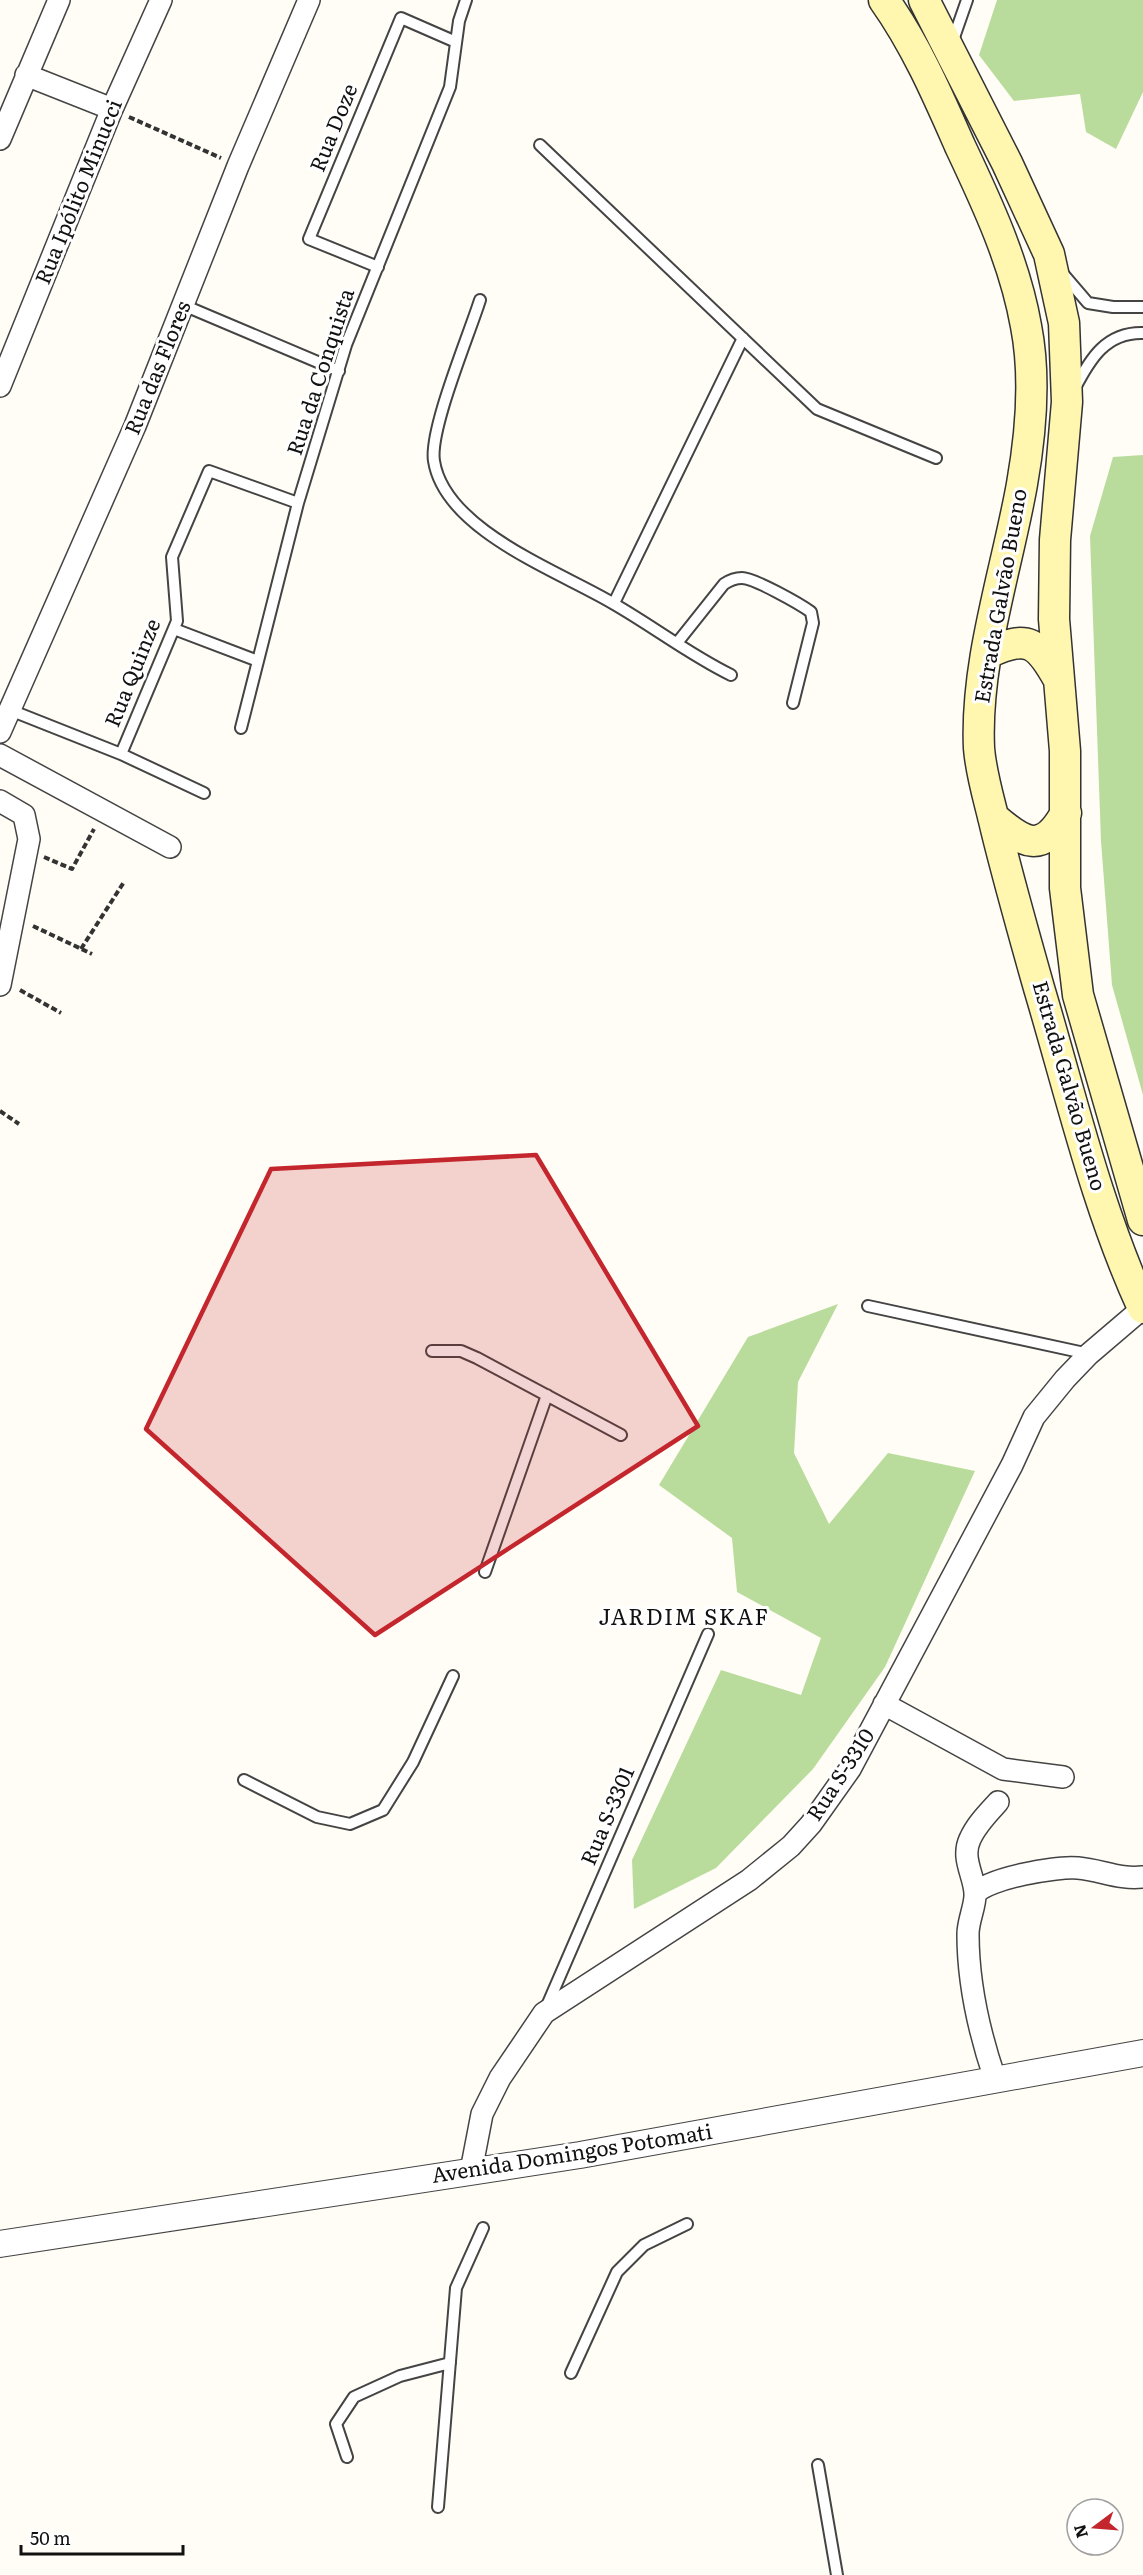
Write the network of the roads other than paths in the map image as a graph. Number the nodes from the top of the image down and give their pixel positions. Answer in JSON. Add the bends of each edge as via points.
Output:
{"nodes":[{"id":1,"x":59,"y":0,"type":"edge"},
{"id":2,"x":160,"y":0,"type":"edge"},
{"id":3,"x":309,"y":0,"type":"edge"},
{"id":4,"x":466,"y":0,"type":"edge"},
{"id":5,"x":884,"y":0,"type":"edge"},
{"id":6,"x":924,"y":0,"type":"edge"},
{"id":7,"x":967,"y":0,"type":"edge"},
{"id":8,"x":456,"y":42,"type":"junction"},
{"id":9,"x":950,"y":49,"type":"junction"},
{"id":10,"x":26,"y":75,"type":"junction"},
{"id":11,"x":112,"y":109,"type":"junction"},
{"id":12,"x":0,"y":139,"type":"edge"},
{"id":13,"x":540,"y":145,"type":"dead end"},
{"id":14,"x":1049,"y":254,"type":"junction"},
{"id":15,"x":378,"y":267,"type":"junction"},
{"id":16,"x":480,"y":300,"type":"dead end"},
{"id":17,"x":183,"y":305,"type":"junction"},
{"id":18,"x":1143,"y":307,"type":"edge"},
{"id":19,"x":1143,"y":333,"type":"edge"},
{"id":20,"x":743,"y":338,"type":"junction"},
{"id":21,"x":339,"y":371,"type":"junction"},
{"id":22,"x":0,"y":386,"type":"edge"},
{"id":23,"x":1067,"y":402,"type":"junction"},
{"id":24,"x":936,"y":458,"type":"dead end"},
{"id":25,"x":298,"y":503,"type":"junction"},
{"id":26,"x":614,"y":603,"type":"junction"},
{"id":27,"x":174,"y":629,"type":"junction"},
{"id":28,"x":677,"y":643,"type":"junction"},
{"id":29,"x":987,"y":653,"type":"junction"},
{"id":30,"x":258,"y":661,"type":"junction"},
{"id":31,"x":731,"y":675,"type":"dead end"},
{"id":32,"x":1059,"y":680,"type":"junction"},
{"id":33,"x":793,"y":703,"type":"dead end"},
{"id":34,"x":5,"y":708,"type":"edge"},
{"id":35,"x":241,"y":728,"type":"dead end"},
{"id":36,"x":0,"y":732,"type":"edge"},
{"id":37,"x":121,"y":754,"type":"junction"},
{"id":38,"x":0,"y":755,"type":"edge"},
{"id":39,"x":204,"y":793,"type":"dead end"},
{"id":40,"x":0,"y":801,"type":"edge"},
{"id":41,"x":1066,"y":813,"type":"junction"},
{"id":42,"x":993,"y":817,"type":"junction"},
{"id":43,"x":170,"y":847,"type":"dead end"},
{"id":44,"x":0,"y":981,"type":"edge"},
{"id":45,"x":1143,"y":1220,"type":"edge"},
{"id":46,"x":868,"y":1306,"type":"dead end"},
{"id":47,"x":1143,"y":1308,"type":"edge"},
{"id":48,"x":432,"y":1351,"type":"dead end"},
{"id":49,"x":1089,"y":1354,"type":"junction"},
{"id":50,"x":547,"y":1395,"type":"junction"},
{"id":51,"x":621,"y":1435,"type":"dead end"},
{"id":52,"x":485,"y":1572,"type":"dead end"},
{"id":53,"x":708,"y":1634,"type":"dead end"},
{"id":54,"x":453,"y":1676,"type":"dead end"},
{"id":55,"x":884,"y":1704,"type":"junction"},
{"id":56,"x":1063,"y":1777,"type":"dead end"},
{"id":57,"x":244,"y":1780,"type":"dead end"},
{"id":58,"x":998,"y":1802,"type":"dead end"},
{"id":59,"x":1143,"y":1876,"type":"edge"},
{"id":60,"x":975,"y":1894,"type":"junction"},
{"id":61,"x":544,"y":2013,"type":"junction"},
{"id":62,"x":1143,"y":2053,"type":"edge"},
{"id":63,"x":994,"y":2079,"type":"junction"},
{"id":64,"x":471,"y":2171,"type":"junction"},
{"id":65,"x":687,"y":2224,"type":"dead end"},
{"id":66,"x":483,"y":2228,"type":"dead end"},
{"id":67,"x":0,"y":2244,"type":"edge"},
{"id":68,"x":450,"y":2363,"type":"junction"},
{"id":69,"x":571,"y":2373,"type":"dead end"},
{"id":70,"x":347,"y":2457,"type":"dead end"},
{"id":71,"x":818,"y":2465,"type":"dead end"},
{"id":72,"x":438,"y":2507,"type":"dead end"},
{"id":73,"x":837,"y":2575,"type":"edge"}],
"edges":[{"from":1,"to":10,"type":"street"},
{"from":2,"to":11,"type":"street","name":"Rua Ipólito Minucci"},
{"from":3,"to":17,"type":"street","name":"Rua das Flores"},
{"from":4,"to":8,"type":"lane","name":"Rua da Conquista"},
{"from":5,"to":29,"type":"main road","name":"Estrada Galvão Bueno","via":[[903,27],[980,188],[1008,260],[1026,326],[1031,403],[1023,480]]},
{"from":6,"to":9,"type":"main road","name":"Estrada Galvão Bueno"},
{"from":7,"to":9,"type":"lane"},
{"from":8,"to":15,"type":"lane","name":"Rua da Conquista","via":[[450,87]]},
{"from":8,"to":15,"type":"lane","name":"Rua Doze","via":[[401,18],[309,239]]},
{"from":9,"to":14,"type":"main road","name":"Estrada Galvão Bueno"},
{"from":10,"to":11,"type":"street"},
{"from":10,"to":12,"type":"street"},
{"from":11,"to":22,"type":"street","name":"Rua Ipólito Minucci"},
{"from":13,"to":20,"type":"lane"},
{"from":14,"to":18,"type":"lane","via":[[1088,303]]},
{"from":14,"to":23,"type":"main road","name":"Estrada Galvão Bueno","via":[[1064,323]]},
{"from":15,"to":21,"type":"lane","name":"Rua da Conquista"},
{"from":16,"to":26,"type":"lane","via":[[436,433],[434,460],[441,483],[480,527],[524,557]]},
{"from":17,"to":21,"type":"lane"},
{"from":17,"to":34,"type":"street","name":"Rua das Flores","via":[[135,426]]},
{"from":19,"to":23,"type":"lane","via":[[1118,337],[1094,354]]},
{"from":20,"to":24,"type":"lane","via":[[817,408]]},
{"from":20,"to":26,"type":"lane"},
{"from":21,"to":25,"type":"lane","name":"Rua da Conquista"},
{"from":23,"to":32,"type":"main road","name":"Estrada Galvão Bueno","via":[[1056,540],[1054,619]]},
{"from":25,"to":27,"type":"lane","name":"Rua Quinze","via":[[209,471],[172,557],[177,604]]},
{"from":25,"to":30,"type":"lane","name":"Rua da Conquista"},
{"from":26,"to":28,"type":"lane"},
{"from":27,"to":30,"type":"lane"},
{"from":27,"to":37,"type":"lane","name":"Rua Quinze"},
{"from":28,"to":31,"type":"lane"},
{"from":28,"to":33,"type":"lane","via":[[732,579],[745,578],[802,605],[811,612],[813,623]]},
{"from":29,"to":32,"type":"main road","via":[[1014,642],[1026,643],[1047,658]]},
{"from":29,"to":42,"type":"main road","name":"Estrada Galvão Bueno","via":[[979,749]]},
{"from":30,"to":35,"type":"lane","name":"Rua da Conquista"},
{"from":32,"to":41,"type":"main road","name":"Estrada Galvão Bueno"},
{"from":34,"to":36,"type":"street","name":"Rua das Flores"},
{"from":34,"to":37,"type":"lane"},
{"from":37,"to":39,"type":"lane"},
{"from":38,"to":43,"type":"street"},
{"from":40,"to":44,"type":"street","via":[[24,815],[29,839]]},
{"from":41,"to":42,"type":"main road","via":[[1057,829],[1040,842],[1019,839]]},
{"from":41,"to":45,"type":"main road","name":"Estrada Galvão Bueno","via":[[1065,888],[1078,995]]},
{"from":42,"to":47,"type":"main road","name":"Estrada Galvão Bueno","via":[[1014,903],[1103,1202]]},
{"from":46,"to":49,"type":"lane"},
{"from":47,"to":49,"type":"street","name":"Rua S-3310"},
{"from":48,"to":50,"type":"lane","via":[[460,1351]]},
{"from":49,"to":55,"type":"street","name":"Rua S-3310","via":[[1034,1417]]},
{"from":50,"to":51,"type":"lane"},
{"from":50,"to":52,"type":"lane"},
{"from":53,"to":61,"type":"lane","name":"Rua S-3301"},
{"from":54,"to":57,"type":"lane","via":[[413,1762],[383,1810],[350,1824],[317,1817]]},
{"from":55,"to":56,"type":"street","via":[[1003,1769]]},
{"from":55,"to":61,"type":"street","name":"Rua S-3310","via":[[850,1769],[791,1846],[692,1919]]},
{"from":58,"to":60,"type":"street","via":[[969,1840],[968,1872]]},
{"from":59,"to":60,"type":"street","via":[[1128,1879],[1062,1868],[988,1885]]},
{"from":60,"to":63,"type":"street","via":[[968,1932],[971,1983],[982,2043]]},
{"from":61,"to":64,"type":"street","name":"Rua S-3310","via":[[500,2078],[482,2114]]},
{"from":62,"to":63,"type":"street","name":"Avenida Domingos Potomati"},
{"from":63,"to":64,"type":"street","name":"Avenida Domingos Potomati"},
{"from":64,"to":67,"type":"street","name":"Avenida Domingos Potomati"},
{"from":65,"to":69,"type":"lane","via":[[644,2245],[617,2272]]},
{"from":66,"to":68,"type":"lane","via":[[456,2288]]},
{"from":68,"to":70,"type":"lane","via":[[400,2376],[354,2397],[336,2424]]},
{"from":68,"to":72,"type":"lane"},
{"from":71,"to":73,"type":"lane"}]}
